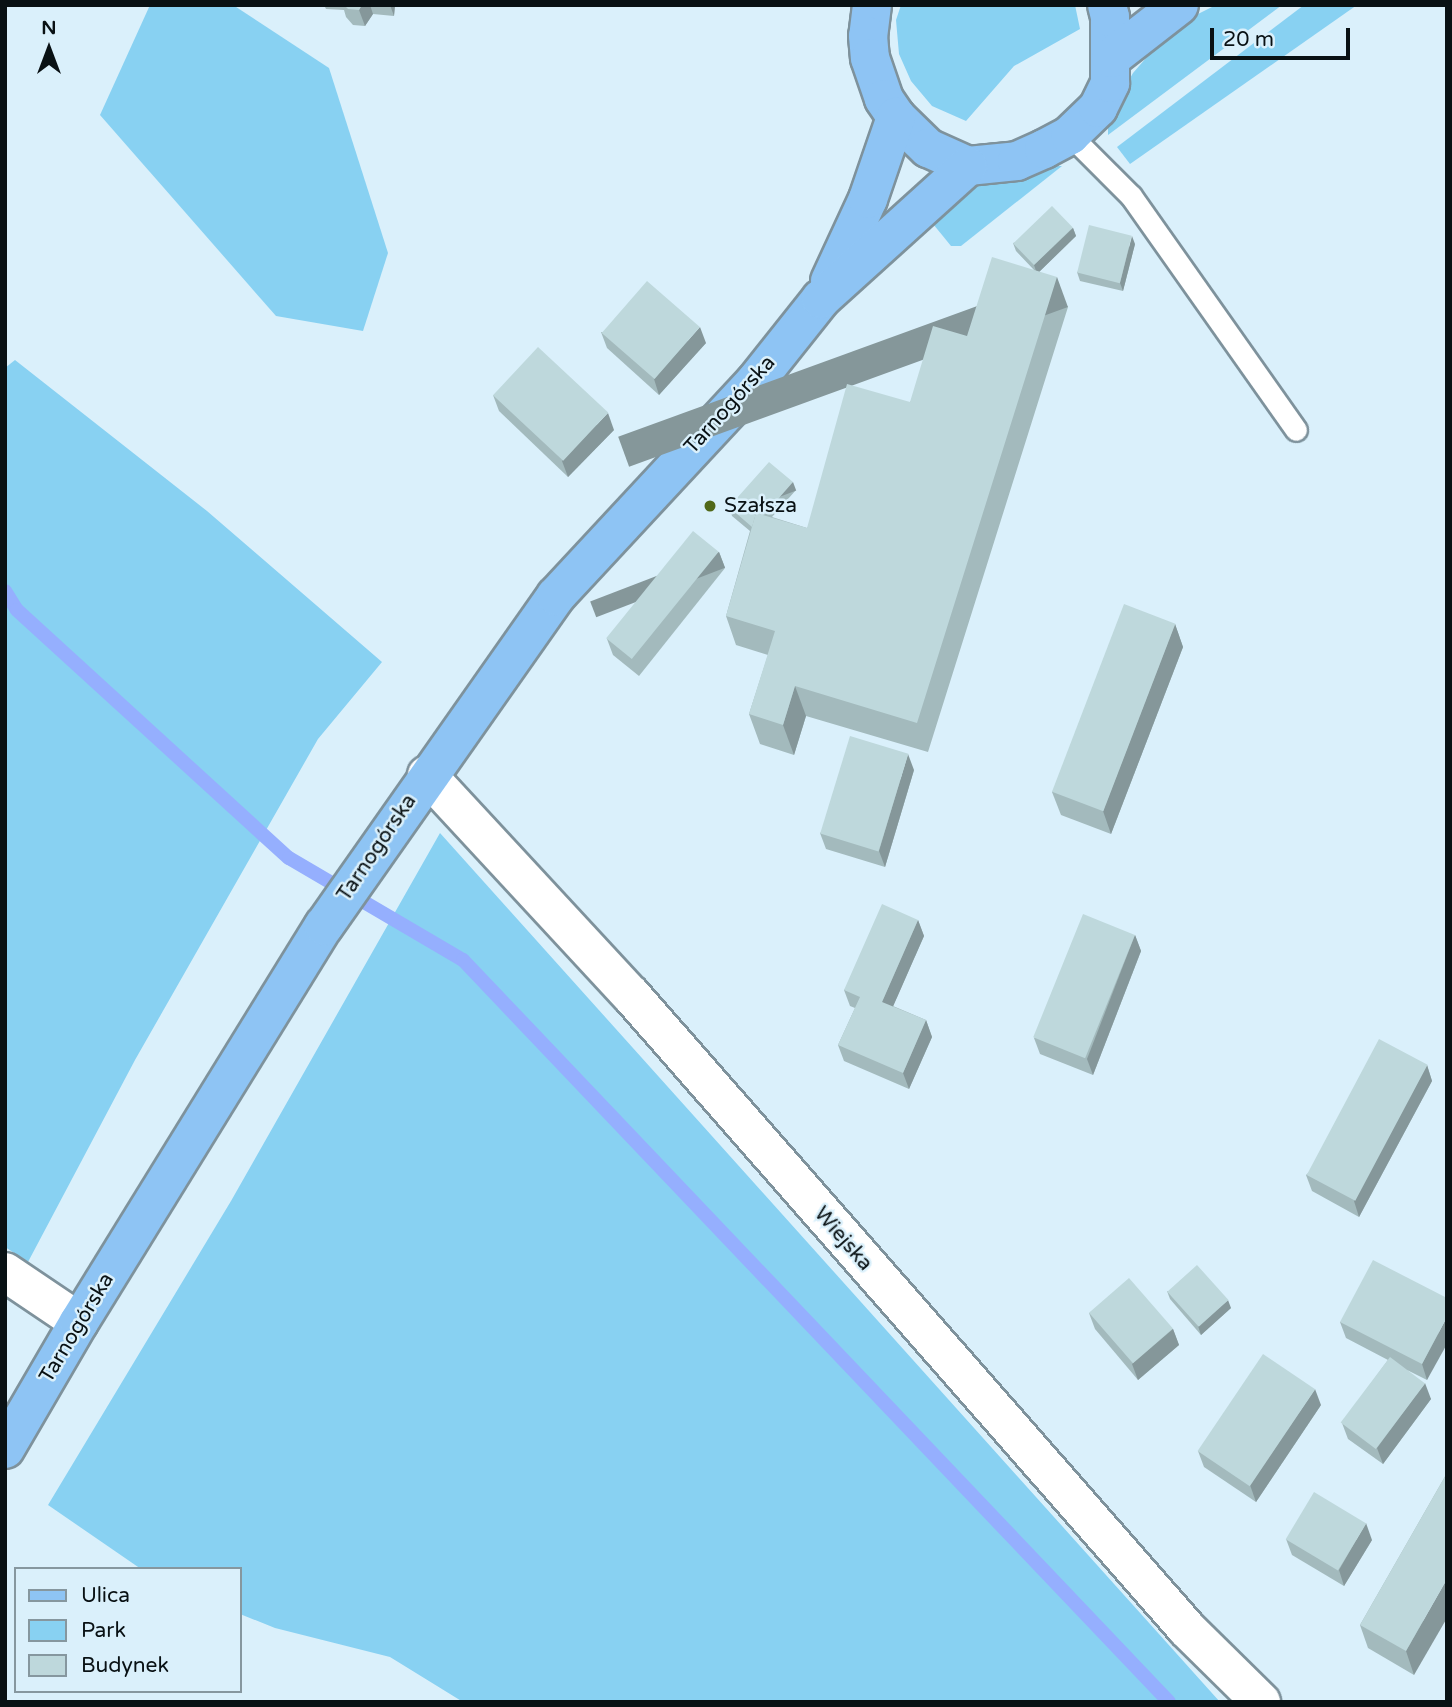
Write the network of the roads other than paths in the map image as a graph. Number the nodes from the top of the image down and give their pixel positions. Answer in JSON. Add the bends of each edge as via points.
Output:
{"nodes":[{"id":1,"x":872,"y":5,"type":"edge"},
{"id":2,"x":1107,"y":5,"type":"edge"},
{"id":3,"x":1179,"y":5,"type":"edge"},
{"id":4,"x":1111,"y":58,"type":"junction"},
{"id":5,"x":896,"y":117,"type":"junction"},
{"id":6,"x":1070,"y":135,"type":"junction"},
{"id":7,"x":968,"y":166,"type":"junction"},
{"id":8,"x":821,"y":299,"type":"junction"},
{"id":9,"x":1296,"y":430,"type":"dead end"},
{"id":10,"x":427,"y":775,"type":"junction"},
{"id":11,"x":5,"y":1272,"type":"edge"},
{"id":12,"x":79,"y":1322,"type":"junction"},
{"id":13,"x":5,"y":1449,"type":"edge"},
{"id":14,"x":1261,"y":1702,"type":"edge"}],
"edges":[{"from":1,"to":5,"type":"main road","via":[[870,58]]},
{"from":2,"to":4,"type":"main road"},
{"from":3,"to":4,"type":"main road"},
{"from":4,"to":6,"type":"main road","via":[[1110,83],[1098,108]]},
{"from":5,"to":7,"type":"main road","via":[[928,148]]},
{"from":5,"to":8,"type":"main road","name":"Tarnogórska","via":[[868,199]]},
{"from":6,"to":7,"type":"main road","via":[[1017,161]]},
{"from":6,"to":9,"type":"lane","via":[[1131,196]]},
{"from":7,"to":8,"type":"main road","name":"Tarnogórska"},
{"from":8,"to":10,"type":"main road","name":"Tarnogórska","via":[[755,382],[556,596]]},
{"from":10,"to":12,"type":"main road","name":"Tarnogórska","via":[[324,926]]},
{"from":10,"to":14,"type":"street","name":"Wiejska","via":[[631,995],[1187,1629]]},
{"from":11,"to":12,"type":"street"},
{"from":12,"to":13,"type":"main road","name":"Tarnogórska"}]}
